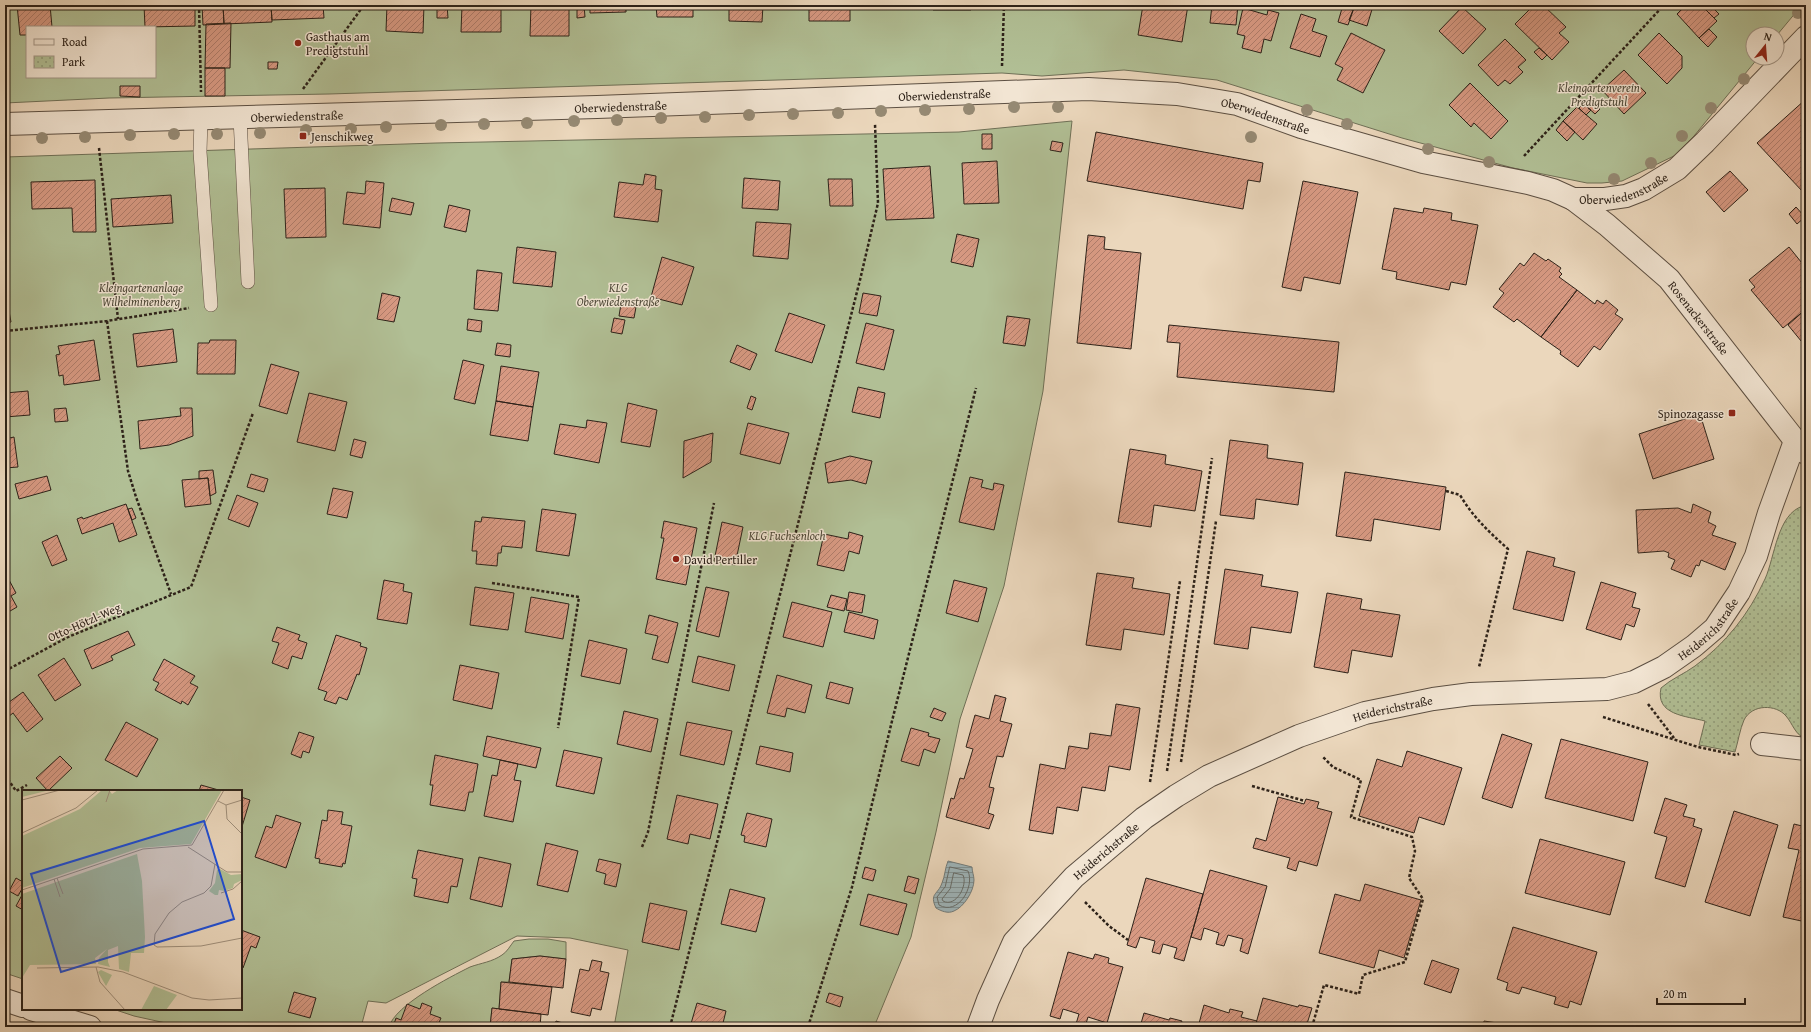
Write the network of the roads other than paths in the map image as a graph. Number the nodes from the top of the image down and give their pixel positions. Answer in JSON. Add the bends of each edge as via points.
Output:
{"nodes":[{"id":1,"x":1806,"y":36,"type":"edge"},
{"id":2,"x":240,"y":118,"type":"junction"},
{"id":3,"x":200,"y":119,"type":"junction"},
{"id":4,"x":5,"y":124,"type":"edge"},
{"id":5,"x":1573,"y":199,"type":"junction"},
{"id":6,"x":248,"y":282,"type":"dead end"},
{"id":7,"x":211,"y":305,"type":"road end"},
{"id":8,"x":1801,"y":448,"type":"edge"},
{"id":9,"x":1762,"y":744,"type":"road end"},
{"id":10,"x":1806,"y":749,"type":"edge"},
{"id":11,"x":5,"y":1000,"type":"edge"},
{"id":12,"x":22,"y":1006,"type":"edge"},
{"id":13,"x":34,"y":1010,"type":"edge"},
{"id":14,"x":90,"y":1027,"type":"edge"},
{"id":15,"x":978,"y":1027,"type":"edge"}],
"edges":[{"from":1,"to":5,"type":"street","name":"Oberwiedenstraße","via":[[1677,168],[1650,186],[1626,196]]},
{"from":2,"to":3,"type":"street","name":"Oberwiedenstraße"},
{"from":2,"to":5,"type":"street","name":"Oberwiedenstraße","via":[[1088,89],[1147,91],[1204,97],[1237,104],[1302,127],[1423,162],[1504,178],[1552,190]]},
{"from":2,"to":6,"type":"lane"},
{"from":3,"to":4,"type":"street","name":"Oberwiedenstraße"},
{"from":3,"to":7,"type":"lane"},
{"from":5,"to":8,"type":"street","name":"Rosenackerstraße","via":[[1669,279]]},
{"from":8,"to":15,"type":"street","name":"Heiderichstraße","via":[[1769,513],[1756,556],[1739,592],[1715,628],[1694,646],[1664,667],[1634,682],[1607,689],[1475,694],[1433,699],[1365,713],[1299,736],[1209,776],[1161,807],[1074,877],[1014,942]]},
{"from":9,"to":10,"type":"street"},
{"from":11,"to":12,"type":"street"},
{"from":13,"to":14,"type":"street"}]}
